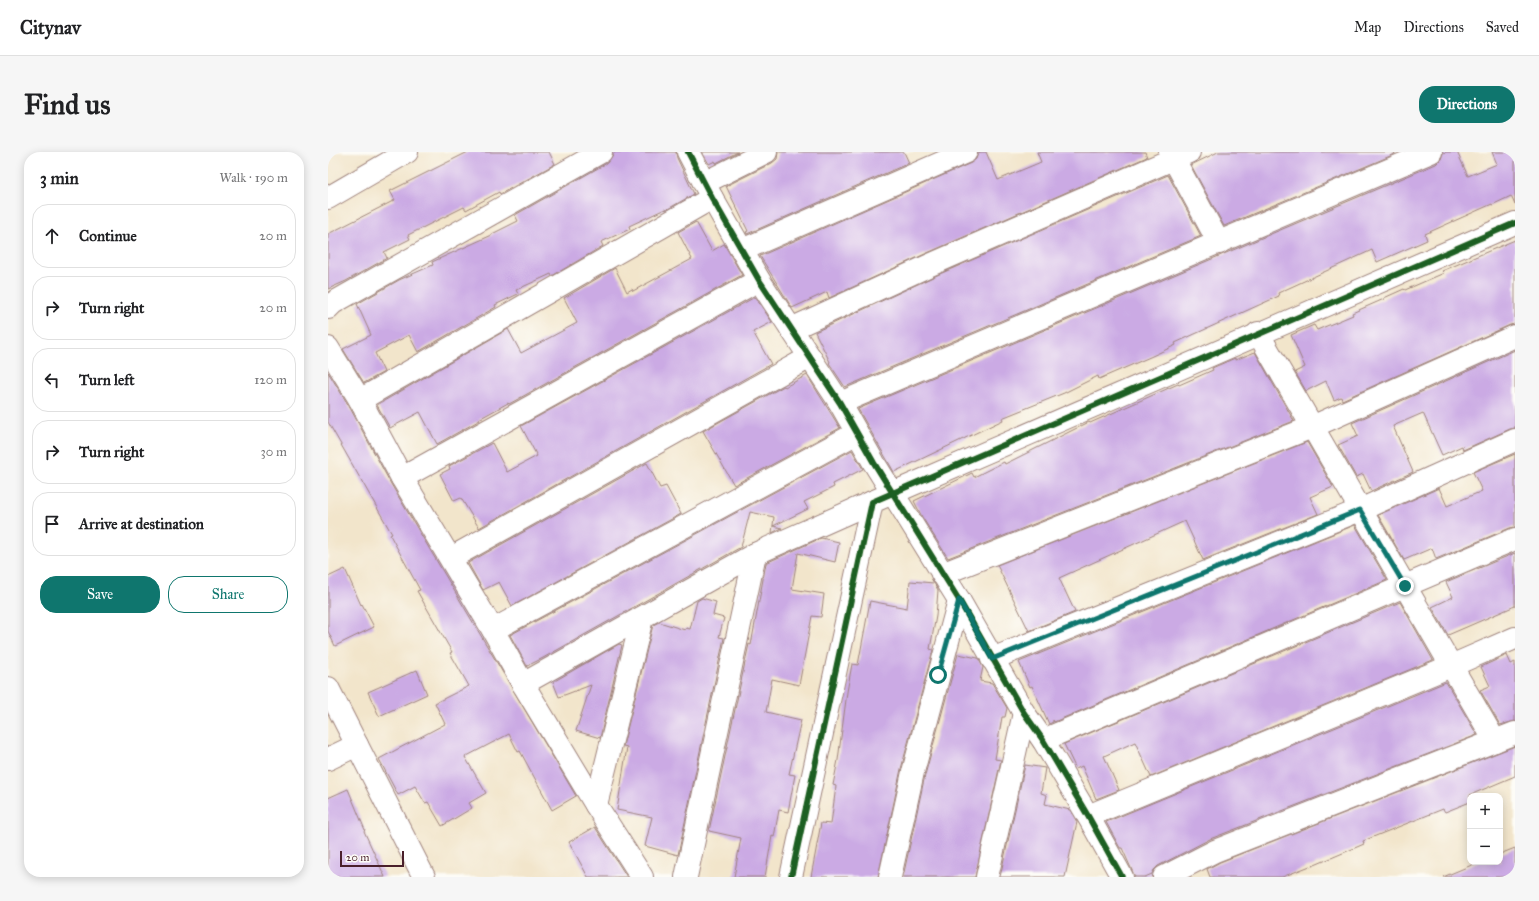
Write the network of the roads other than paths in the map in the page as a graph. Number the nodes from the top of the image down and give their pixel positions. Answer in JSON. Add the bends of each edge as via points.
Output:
{"nodes":[{"id":1,"x":407,"y":152,"type":"edge"},
{"id":2,"x":601,"y":152,"type":"edge"},
{"id":3,"x":688,"y":152,"type":"edge"},
{"id":4,"x":766,"y":152,"type":"edge"},
{"id":5,"x":1431,"y":152,"type":"edge"},
{"id":6,"x":958,"y":154,"type":"edge"},
{"id":7,"x":1178,"y":154,"type":"edge"},
{"id":8,"x":708,"y":190,"type":"junction"},
{"id":9,"x":328,"y":198,"type":"edge"},
{"id":10,"x":1515,"y":223,"type":"edge"},
{"id":11,"x":1219,"y":243,"type":"junction"},
{"id":12,"x":742,"y":250,"type":"junction"},
{"id":13,"x":759,"y":280,"type":"junction"},
{"id":14,"x":328,"y":308,"type":"edge"},
{"id":15,"x":791,"y":328,"type":"junction"},
{"id":16,"x":1258,"y":333,"type":"junction"},
{"id":17,"x":1515,"y":336,"type":"edge"},
{"id":18,"x":328,"y":348,"type":"edge"},
{"id":19,"x":810,"y":356,"type":"junction"},
{"id":20,"x":360,"y":400,"type":"junction"},
{"id":21,"x":840,"y":403,"type":"junction"},
{"id":22,"x":1312,"y":427,"type":"junction"},
{"id":23,"x":857,"y":433,"type":"junction"},
{"id":24,"x":1515,"y":440,"type":"edge"},
{"id":25,"x":402,"y":478,"type":"junction"},
{"id":26,"x":893,"y":494,"type":"junction"},
{"id":27,"x":872,"y":502,"type":"junction"},
{"id":28,"x":1360,"y":510,"type":"junction"},
{"id":29,"x":1515,"y":539,"type":"edge"},
{"id":30,"x":755,"y":554,"type":"junction"},
{"id":31,"x":451,"y":558,"type":"junction"},
{"id":32,"x":942,"y":574,"type":"junction"},
{"id":33,"x":1405,"y":586,"type":"junction"},
{"id":34,"x":959,"y":600,"type":"junction"},
{"id":35,"x":642,"y":618,"type":"junction"},
{"id":36,"x":493,"y":630,"type":"junction"},
{"id":37,"x":1515,"y":638,"type":"edge"},
{"id":38,"x":992,"y":659,"type":"junction"},
{"id":39,"x":1451,"y":666,"type":"junction"},
{"id":40,"x":523,"y":684,"type":"junction"},
{"id":41,"x":328,"y":688,"type":"edge"},
{"id":42,"x":1024,"y":713,"type":"junction"},
{"id":43,"x":1515,"y":732,"type":"edge"},
{"id":44,"x":1042,"y":740,"type":"junction"},
{"id":45,"x":1495,"y":741,"type":"junction"},
{"id":46,"x":357,"y":745,"type":"junction"},
{"id":47,"x":328,"y":759,"type":"edge"},
{"id":48,"x":596,"y":805,"type":"junction"},
{"id":49,"x":1088,"y":816,"type":"junction"},
{"id":50,"x":424,"y":877,"type":"edge"},
{"id":51,"x":642,"y":877,"type":"edge"},
{"id":52,"x":686,"y":877,"type":"edge"},
{"id":53,"x":792,"y":877,"type":"edge"},
{"id":54,"x":890,"y":877,"type":"edge"},
{"id":55,"x":987,"y":877,"type":"edge"},
{"id":56,"x":1122,"y":877,"type":"edge"},
{"id":57,"x":1164,"y":877,"type":"edge"}],
"edges":[{"from":1,"to":9,"type":"street"},
{"from":2,"to":14,"type":"street"},
{"from":3,"to":8,"type":"street"},
{"from":4,"to":8,"type":"street"},
{"from":5,"to":11,"type":"street"},
{"from":6,"to":12,"type":"street"},
{"from":7,"to":11,"type":"street"},
{"from":7,"to":15,"type":"street"},
{"from":8,"to":12,"type":"street"},
{"from":8,"to":20,"type":"street"},
{"from":10,"to":16,"type":"street"},
{"from":11,"to":21,"type":"street"},
{"from":12,"to":13,"type":"street"},
{"from":13,"to":15,"type":"street"},
{"from":13,"to":25,"type":"street"},
{"from":15,"to":19,"type":"street"},
{"from":16,"to":22,"type":"street"},
{"from":16,"to":26,"type":"street"},
{"from":17,"to":22,"type":"street"},
{"from":18,"to":20,"type":"street"},
{"from":19,"to":21,"type":"street"},
{"from":19,"to":31,"type":"street"},
{"from":20,"to":25,"type":"street"},
{"from":21,"to":23,"type":"street"},
{"from":22,"to":28,"type":"street"},
{"from":22,"to":32,"type":"street"},
{"from":23,"to":26,"type":"street"},
{"from":23,"to":36,"type":"street"},
{"from":24,"to":28,"type":"street"},
{"from":25,"to":31,"type":"street"},
{"from":26,"to":27,"type":"street"},
{"from":26,"to":32,"type":"street"},
{"from":27,"to":30,"type":"street"},
{"from":27,"to":53,"type":"street"},
{"from":28,"to":33,"type":"street"},
{"from":28,"to":38,"type":"street"},
{"from":29,"to":33,"type":"street"},
{"from":30,"to":35,"type":"street"},
{"from":30,"to":52,"type":"street"},
{"from":31,"to":36,"type":"street"},
{"from":32,"to":34,"type":"street"},
{"from":33,"to":39,"type":"street"},
{"from":33,"to":44,"type":"street"},
{"from":34,"to":38,"type":"street"},
{"from":34,"to":54,"type":"street","via":[[913,772]]},
{"from":35,"to":40,"type":"street"},
{"from":35,"to":48,"type":"street"},
{"from":36,"to":40,"type":"street"},
{"from":37,"to":39,"type":"street"},
{"from":38,"to":42,"type":"street"},
{"from":39,"to":45,"type":"street"},
{"from":39,"to":49,"type":"street"},
{"from":40,"to":48,"type":"street"},
{"from":41,"to":46,"type":"street"},
{"from":42,"to":44,"type":"street"},
{"from":42,"to":55,"type":"street"},
{"from":43,"to":45,"type":"street"},
{"from":44,"to":49,"type":"street"},
{"from":45,"to":57,"type":"street","via":[[1215,851]]},
{"from":46,"to":47,"type":"street"},
{"from":46,"to":50,"type":"street"},
{"from":48,"to":51,"type":"street"},
{"from":49,"to":56,"type":"street"}]}
